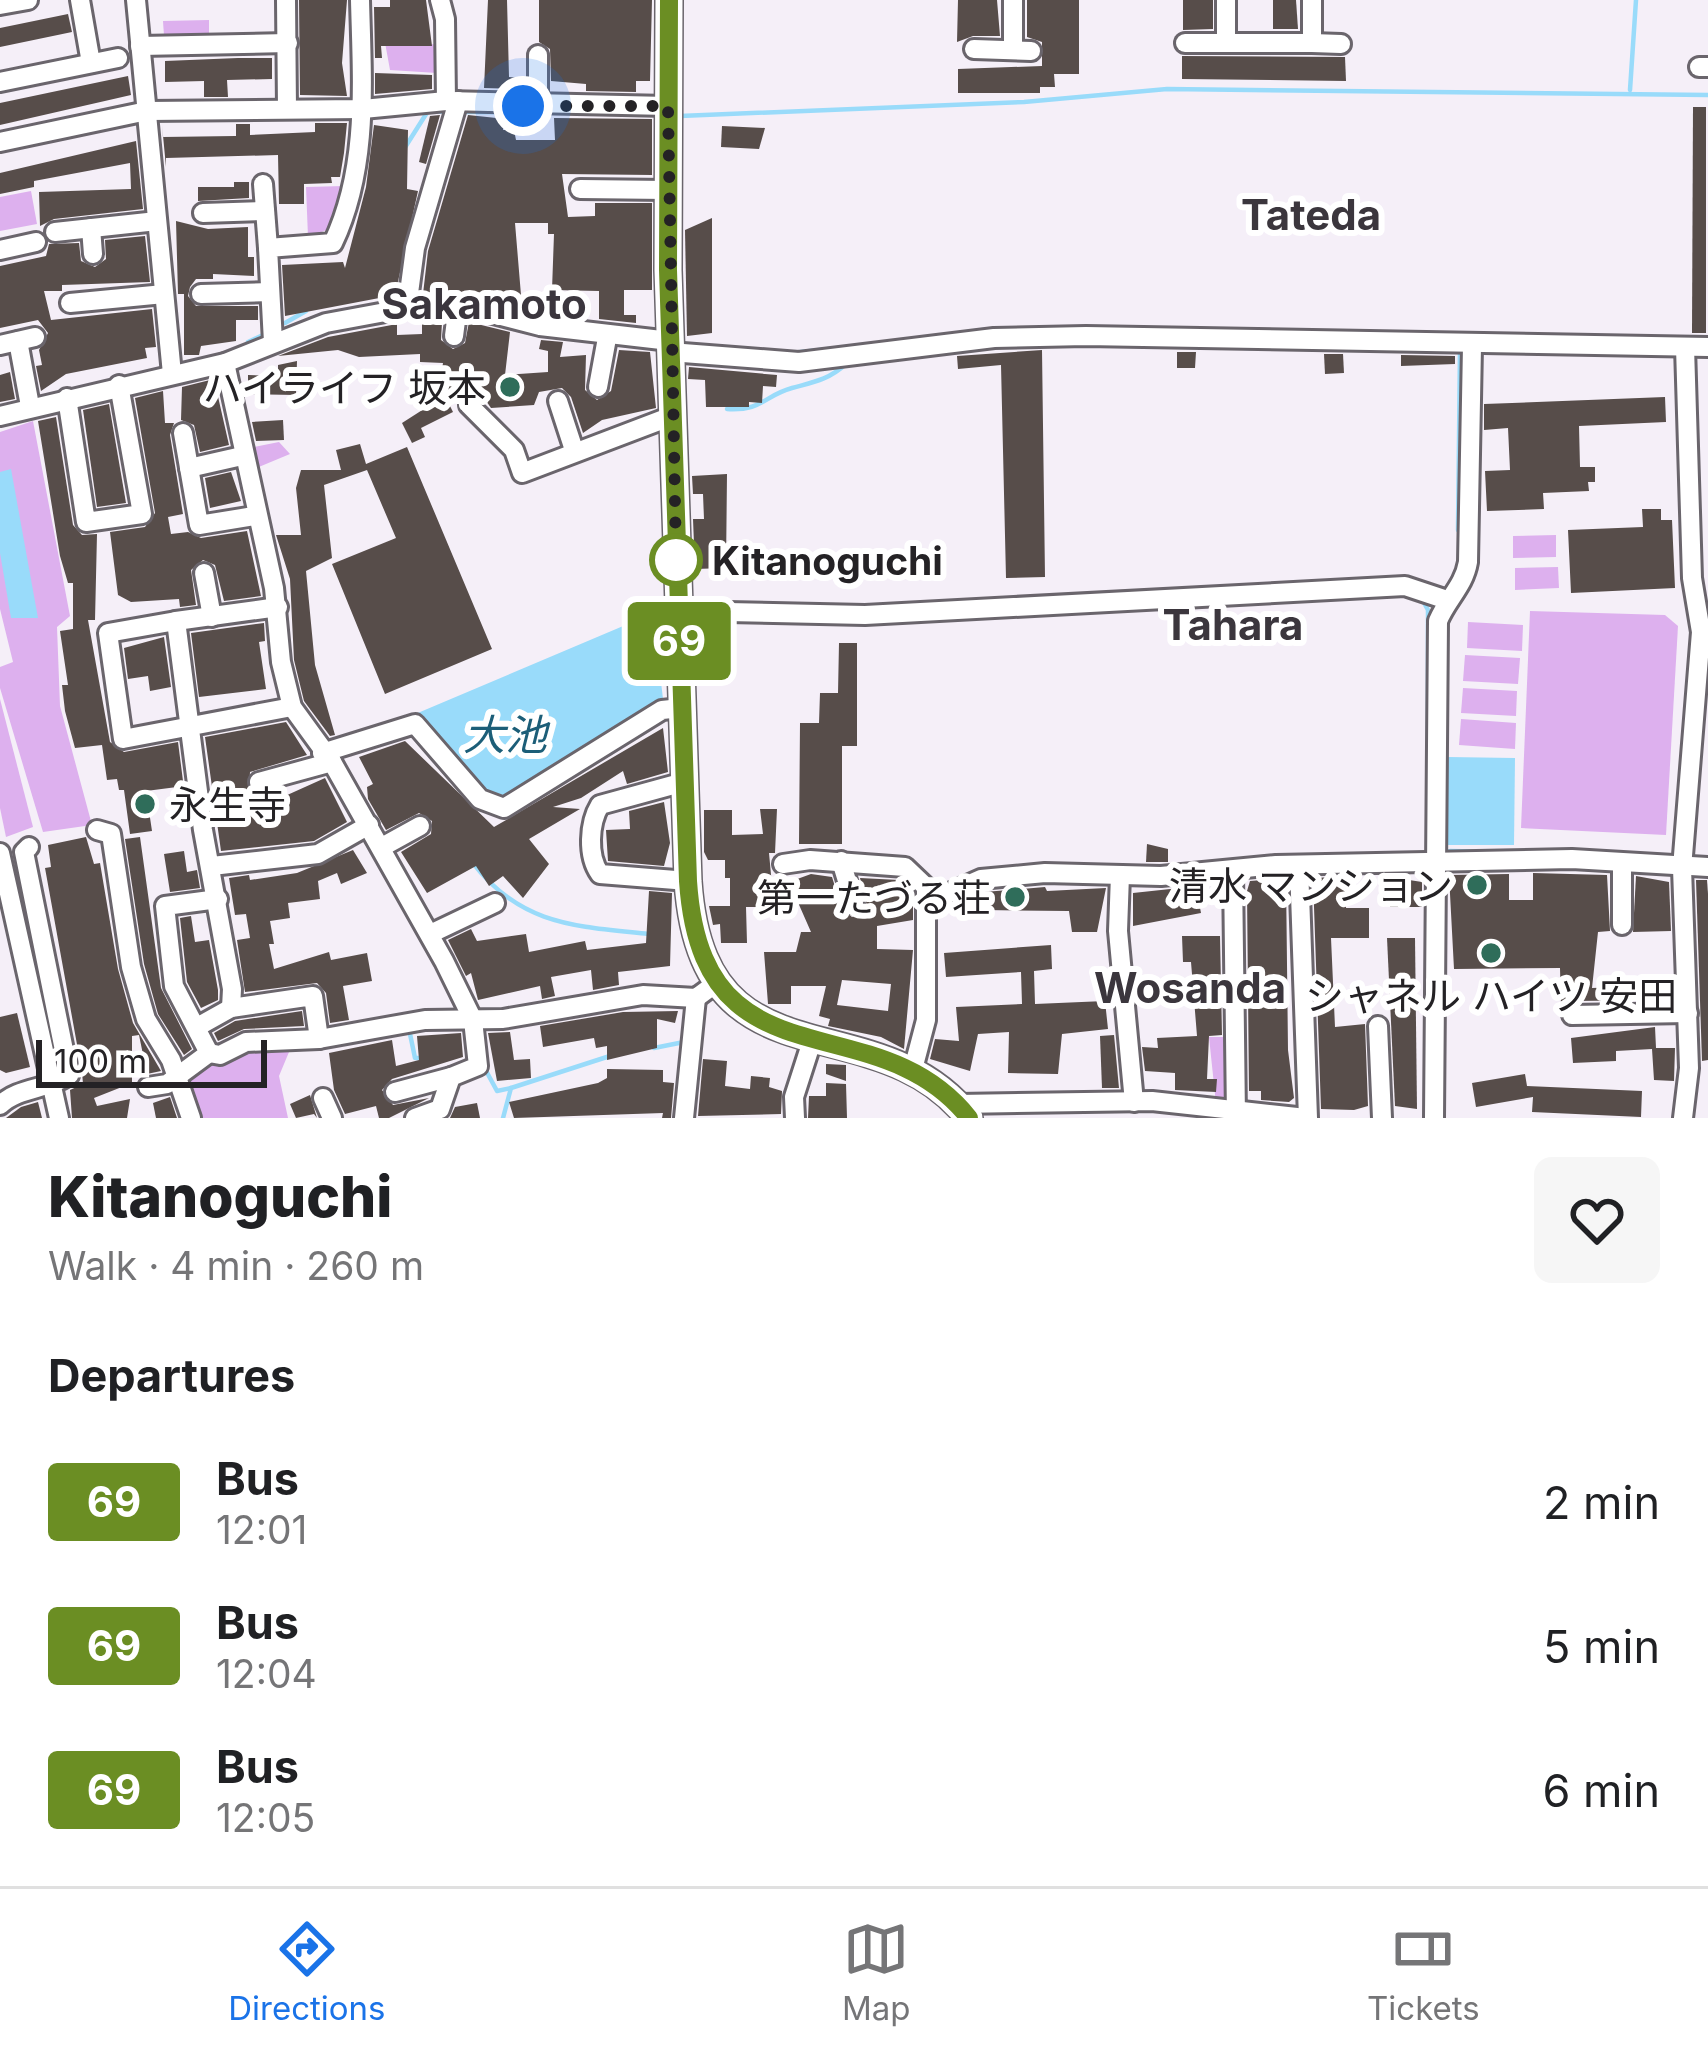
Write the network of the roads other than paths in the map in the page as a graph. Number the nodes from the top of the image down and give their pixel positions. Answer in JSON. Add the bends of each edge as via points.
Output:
{"nodes":[{"id":1,"x":28,"y":0,"type":"edge"},
{"id":2,"x":80,"y":0,"type":"edge"},
{"id":3,"x":136,"y":0,"type":"edge"},
{"id":4,"x":286,"y":0,"type":"edge"},
{"id":5,"x":359,"y":0,"type":"edge"},
{"id":6,"x":440,"y":0,"type":"edge"},
{"id":7,"x":669,"y":0,"type":"edge"},
{"id":8,"x":1013,"y":0,"type":"edge"},
{"id":9,"x":1226,"y":0,"type":"edge"},
{"id":10,"x":1312,"y":0,"type":"edge"},
{"id":11,"x":0,"y":5,"type":"edge"},
{"id":12,"x":288,"y":43,"type":"junction"},
{"id":13,"x":1185,"y":43,"type":"dead end"},
{"id":14,"x":1226,"y":43,"type":"junction"},
{"id":15,"x":1312,"y":43,"type":"junction"},
{"id":16,"x":1341,"y":44,"type":"dead end"},
{"id":17,"x":140,"y":46,"type":"junction"},
{"id":18,"x":974,"y":49,"type":"dead end"},
{"id":19,"x":538,"y":55,"type":"dead end"},
{"id":20,"x":118,"y":58,"type":"dead end"},
{"id":21,"x":91,"y":63,"type":"junction"},
{"id":22,"x":0,"y":82,"type":"edge"},
{"id":23,"x":452,"y":101,"type":"junction"},
{"id":24,"x":538,"y":106,"type":"junction"},
{"id":25,"x":668,"y":106,"type":"junction"},
{"id":26,"x":287,"y":109,"type":"junction"},
{"id":27,"x":363,"y":109,"type":"junction"},
{"id":28,"x":147,"y":111,"type":"junction"},
{"id":29,"x":0,"y":142,"type":"edge"},
{"id":30,"x":263,"y":184,"type":"dead end"},
{"id":31,"x":580,"y":189,"type":"dead end"},
{"id":32,"x":667,"y":190,"type":"junction"},
{"id":33,"x":265,"y":211,"type":"junction"},
{"id":34,"x":203,"y":212,"type":"dead end"},
{"id":35,"x":157,"y":221,"type":"junction"},
{"id":36,"x":92,"y":228,"type":"junction"},
{"id":37,"x":56,"y":232,"type":"dead end"},
{"id":38,"x":36,"y":242,"type":"dead end"},
{"id":39,"x":268,"y":248,"type":"junction"},
{"id":40,"x":0,"y":250,"type":"edge"},
{"id":41,"x":92,"y":254,"type":"dead end"},
{"id":42,"x":270,"y":292,"type":"junction"},
{"id":43,"x":164,"y":294,"type":"junction"},
{"id":44,"x":201,"y":294,"type":"dead end"},
{"id":45,"x":70,"y":303,"type":"dead end"},
{"id":46,"x":458,"y":305,"type":"junction"},
{"id":47,"x":407,"y":308,"type":"junction"},
{"id":48,"x":454,"y":336,"type":"dead end"},
{"id":49,"x":607,"y":338,"type":"junction"},
{"id":50,"x":18,"y":341,"type":"edge"},
{"id":51,"x":273,"y":342,"type":"junction"},
{"id":52,"x":1472,"y":346,"type":"junction"},
{"id":53,"x":1685,"y":346,"type":"junction"},
{"id":54,"x":1708,"y":346,"type":"edge"},
{"id":55,"x":670,"y":347,"type":"junction"},
{"id":56,"x":225,"y":363,"type":"junction"},
{"id":57,"x":172,"y":374,"type":"junction"},
{"id":58,"x":119,"y":386,"type":"junction"},
{"id":59,"x":598,"y":387,"type":"dead end"},
{"id":60,"x":67,"y":398,"type":"junction"},
{"id":61,"x":558,"y":401,"type":"dead end"},
{"id":62,"x":469,"y":405,"type":"dead end"},
{"id":63,"x":30,"y":406,"type":"junction"},
{"id":64,"x":0,"y":416,"type":"edge"},
{"id":65,"x":671,"y":416,"type":"junction"},
{"id":66,"x":182,"y":434,"type":"dead end"},
{"id":67,"x":574,"y":450,"type":"junction"},
{"id":68,"x":242,"y":456,"type":"junction"},
{"id":69,"x":190,"y":468,"type":"junction"},
{"id":70,"x":254,"y":516,"type":"junction"},
{"id":71,"x":204,"y":573,"type":"dead end"},
{"id":72,"x":1447,"y":600,"type":"junction"},
{"id":73,"x":278,"y":607,"type":"junction"},
{"id":74,"x":678,"y":611,"type":"junction"},
{"id":75,"x":212,"y":617,"type":"junction"},
{"id":76,"x":176,"y":621,"type":"junction"},
{"id":77,"x":292,"y":706,"type":"junction"},
{"id":78,"x":682,"y":708,"type":"junction"},
{"id":79,"x":191,"y":724,"type":"junction"},
{"id":80,"x":327,"y":757,"type":"junction"},
{"id":81,"x":259,"y":782,"type":"dead end"},
{"id":82,"x":685,"y":782,"type":"junction"},
{"id":83,"x":369,"y":825,"type":"junction"},
{"id":84,"x":420,"y":826,"type":"dead end"},
{"id":85,"x":97,"y":830,"type":"dead end"},
{"id":86,"x":29,"y":847,"type":"dead end"},
{"id":87,"x":382,"y":847,"type":"junction"},
{"id":88,"x":0,"y":853,"type":"edge"},
{"id":89,"x":841,"y":861,"type":"junction"},
{"id":90,"x":1429,"y":862,"type":"junction"},
{"id":91,"x":1683,"y":863,"type":"junction"},
{"id":92,"x":783,"y":864,"type":"dead end"},
{"id":93,"x":1622,"y":864,"type":"junction"},
{"id":94,"x":212,"y":866,"type":"junction"},
{"id":95,"x":1299,"y":866,"type":"junction"},
{"id":96,"x":1708,"y":867,"type":"edge"},
{"id":97,"x":1233,"y":871,"type":"junction"},
{"id":98,"x":1120,"y":874,"type":"junction"},
{"id":99,"x":688,"y":881,"type":"junction"},
{"id":100,"x":218,"y":899,"type":"junction"},
{"id":101,"x":495,"y":902,"type":"dead end"},
{"id":102,"x":929,"y":902,"type":"junction"},
{"id":103,"x":854,"y":904,"type":"dead end"},
{"id":104,"x":1622,"y":925,"type":"dead end"},
{"id":105,"x":430,"y":934,"type":"junction"},
{"id":106,"x":706,"y":991,"type":"junction"},
{"id":107,"x":231,"y":1008,"type":"junction"},
{"id":108,"x":1688,"y":1012,"type":"junction"},
{"id":109,"x":1571,"y":1015,"type":"dead end"},
{"id":110,"x":473,"y":1020,"type":"junction"},
{"id":111,"x":199,"y":1026,"type":"junction"},
{"id":112,"x":1378,"y":1026,"type":"dead end"},
{"id":113,"x":813,"y":1038,"type":"junction"},
{"id":114,"x":319,"y":1039,"type":"junction"},
{"id":115,"x":209,"y":1053,"type":"junction"},
{"id":116,"x":912,"y":1072,"type":"junction"},
{"id":117,"x":451,"y":1077,"type":"junction"},
{"id":118,"x":176,"y":1078,"type":"junction"},
{"id":119,"x":52,"y":1086,"type":"junction"},
{"id":120,"x":148,"y":1087,"type":"dead end"},
{"id":121,"x":395,"y":1092,"type":"dead end"},
{"id":122,"x":323,"y":1098,"type":"dead end"},
{"id":123,"x":1134,"y":1102,"type":"junction"},
{"id":124,"x":0,"y":1105,"type":"edge"},
{"id":125,"x":964,"y":1111,"type":"edge"},
{"id":126,"x":1236,"y":1115,"type":"edge"},
{"id":127,"x":59,"y":1118,"type":"edge"},
{"id":128,"x":191,"y":1118,"type":"edge"},
{"id":129,"x":332,"y":1118,"type":"edge"},
{"id":130,"x":415,"y":1118,"type":"edge"},
{"id":131,"x":684,"y":1118,"type":"edge"},
{"id":132,"x":795,"y":1118,"type":"edge"},
{"id":133,"x":1307,"y":1118,"type":"edge"},
{"id":134,"x":1382,"y":1118,"type":"edge"},
{"id":135,"x":1434,"y":1118,"type":"edge"},
{"id":136,"x":1683,"y":1118,"type":"edge"}],
"edges":[{"from":1,"to":11,"type":"street"},
{"from":2,"to":21,"type":"street"},
{"from":3,"to":17,"type":"street"},
{"from":4,"to":12,"type":"street"},
{"from":5,"to":27,"type":"street"},
{"from":6,"to":23,"type":"street"},
{"from":7,"to":25,"type":"main road"},
{"from":8,"to":18,"type":"street","via":[[1022,50]]},
{"from":9,"to":14,"type":"street"},
{"from":10,"to":15,"type":"street"},
{"from":12,"to":17,"type":"street"},
{"from":12,"to":26,"type":"street"},
{"from":13,"to":14,"type":"street"},
{"from":14,"to":15,"type":"street"},
{"from":15,"to":16,"type":"street"},
{"from":17,"to":28,"type":"street"},
{"from":19,"to":24,"type":"street"},
{"from":20,"to":21,"type":"street"},
{"from":21,"to":22,"type":"street"},
{"from":23,"to":24,"type":"street"},
{"from":23,"to":27,"type":"street"},
{"from":23,"to":47,"type":"street"},
{"from":24,"to":25,"type":"street"},
{"from":25,"to":32,"type":"main road"},
{"from":26,"to":27,"type":"street"},
{"from":26,"to":28,"type":"street"},
{"from":27,"to":39,"type":"street","via":[[356,168],[333,243]]},
{"from":28,"to":29,"type":"street"},
{"from":28,"to":35,"type":"street"},
{"from":30,"to":33,"type":"street"},
{"from":31,"to":32,"type":"street"},
{"from":32,"to":55,"type":"main road"},
{"from":33,"to":34,"type":"street"},
{"from":33,"to":39,"type":"street"},
{"from":35,"to":36,"type":"street"},
{"from":35,"to":43,"type":"street"},
{"from":36,"to":37,"type":"street"},
{"from":36,"to":41,"type":"street"},
{"from":38,"to":40,"type":"street"},
{"from":39,"to":42,"type":"street"},
{"from":42,"to":44,"type":"street"},
{"from":42,"to":51,"type":"street"},
{"from":43,"to":45,"type":"street"},
{"from":43,"to":57,"type":"street"},
{"from":46,"to":47,"type":"street"},
{"from":46,"to":48,"type":"street"},
{"from":46,"to":49,"type":"street"},
{"from":47,"to":51,"type":"street"},
{"from":49,"to":55,"type":"street"},
{"from":49,"to":59,"type":"street"},
{"from":50,"to":63,"type":"street"},
{"from":51,"to":56,"type":"street"},
{"from":52,"to":53,"type":"street"},
{"from":52,"to":55,"type":"street","via":[[1455,338],[994,338],[799,362]]},
{"from":52,"to":72,"type":"street","via":[[1468,562],[1465,581]]},
{"from":53,"to":54,"type":"street"},
{"from":53,"to":91,"type":"street","via":[[1701,632]]},
{"from":55,"to":65,"type":"main road"},
{"from":56,"to":57,"type":"street"},
{"from":56,"to":68,"type":"street"},
{"from":57,"to":58,"type":"street"},
{"from":58,"to":60,"type":"street"},
{"from":58,"to":60,"type":"street","via":[[142,514],[86,522]]},
{"from":60,"to":63,"type":"street"},
{"from":61,"to":67,"type":"street"},
{"from":62,"to":67,"type":"street","via":[[514,450],[522,473]]},
{"from":63,"to":64,"type":"street"},
{"from":65,"to":67,"type":"street"},
{"from":65,"to":74,"type":"main road"},
{"from":66,"to":69,"type":"street"},
{"from":68,"to":69,"type":"street"},
{"from":68,"to":70,"type":"street"},
{"from":69,"to":70,"type":"street","via":[[200,525]]},
{"from":70,"to":73,"type":"street"},
{"from":71,"to":75,"type":"street"},
{"from":72,"to":74,"type":"street","via":[[1405,586],[866,615]]},
{"from":72,"to":90,"type":"street","via":[[1438,621]]},
{"from":73,"to":75,"type":"street"},
{"from":73,"to":77,"type":"street"},
{"from":74,"to":78,"type":"main road"},
{"from":75,"to":76,"type":"street"},
{"from":76,"to":79,"type":"street"},
{"from":76,"to":79,"type":"street","via":[[108,633],[123,739]]},
{"from":77,"to":79,"type":"street"},
{"from":77,"to":80,"type":"street"},
{"from":78,"to":80,"type":"street","via":[[662,710],[504,808],[480,799],[415,724]]},
{"from":78,"to":82,"type":"main road"},
{"from":79,"to":94,"type":"street"},
{"from":80,"to":81,"type":"street"},
{"from":80,"to":83,"type":"street"},
{"from":82,"to":99,"type":"main road"},
{"from":82,"to":99,"type":"street","via":[[600,805],[592,818],[593,864],[600,874]]},
{"from":83,"to":87,"type":"street"},
{"from":83,"to":94,"type":"street","via":[[318,854]]},
{"from":84,"to":87,"type":"street"},
{"from":85,"to":118,"type":"street","via":[[111,834],[131,967]]},
{"from":86,"to":119,"type":"street","via":[[69,1075]]},
{"from":87,"to":105,"type":"street"},
{"from":88,"to":119,"type":"street"},
{"from":89,"to":92,"type":"street"},
{"from":89,"to":102,"type":"street","via":[[905,866]]},
{"from":89,"to":103,"type":"street"},
{"from":90,"to":93,"type":"street"},
{"from":90,"to":95,"type":"street"},
{"from":90,"to":135,"type":"street"},
{"from":91,"to":93,"type":"street"},
{"from":91,"to":96,"type":"street"},
{"from":91,"to":108,"type":"street"},
{"from":93,"to":104,"type":"street"},
{"from":94,"to":100,"type":"street"},
{"from":95,"to":97,"type":"street"},
{"from":95,"to":133,"type":"street"},
{"from":97,"to":98,"type":"street"},
{"from":97,"to":126,"type":"street"},
{"from":98,"to":102,"type":"street","via":[[981,879]]},
{"from":98,"to":123,"type":"street"},
{"from":99,"to":106,"type":"main road"},
{"from":100,"to":107,"type":"street"},
{"from":100,"to":111,"type":"street","via":[[165,906],[174,986]]},
{"from":101,"to":105,"type":"street"},
{"from":102,"to":116,"type":"street","via":[[926,1020]]},
{"from":105,"to":110,"type":"street"},
{"from":106,"to":110,"type":"street"},
{"from":106,"to":113,"type":"main road"},
{"from":106,"to":131,"type":"street"},
{"from":107,"to":111,"type":"street"},
{"from":107,"to":114,"type":"street","via":[[313,996]]},
{"from":108,"to":109,"type":"street"},
{"from":108,"to":136,"type":"street"},
{"from":110,"to":114,"type":"street"},
{"from":110,"to":117,"type":"street","via":[[478,1066]]},
{"from":111,"to":115,"type":"street"},
{"from":112,"to":134,"type":"street"},
{"from":113,"to":116,"type":"main road"},
{"from":113,"to":132,"type":"street"},
{"from":114,"to":115,"type":"street","via":[[246,1042]]},
{"from":115,"to":118,"type":"street"},
{"from":116,"to":125,"type":"main road"},
{"from":117,"to":121,"type":"street"},
{"from":117,"to":130,"type":"street","via":[[440,1109]]},
{"from":118,"to":120,"type":"street"},
{"from":118,"to":128,"type":"street"},
{"from":119,"to":124,"type":"street","via":[[12,1094]]},
{"from":119,"to":127,"type":"street"},
{"from":122,"to":129,"type":"street"},
{"from":123,"to":125,"type":"street"},
{"from":123,"to":126,"type":"street"},
{"from":126,"to":133,"type":"street"}]}
